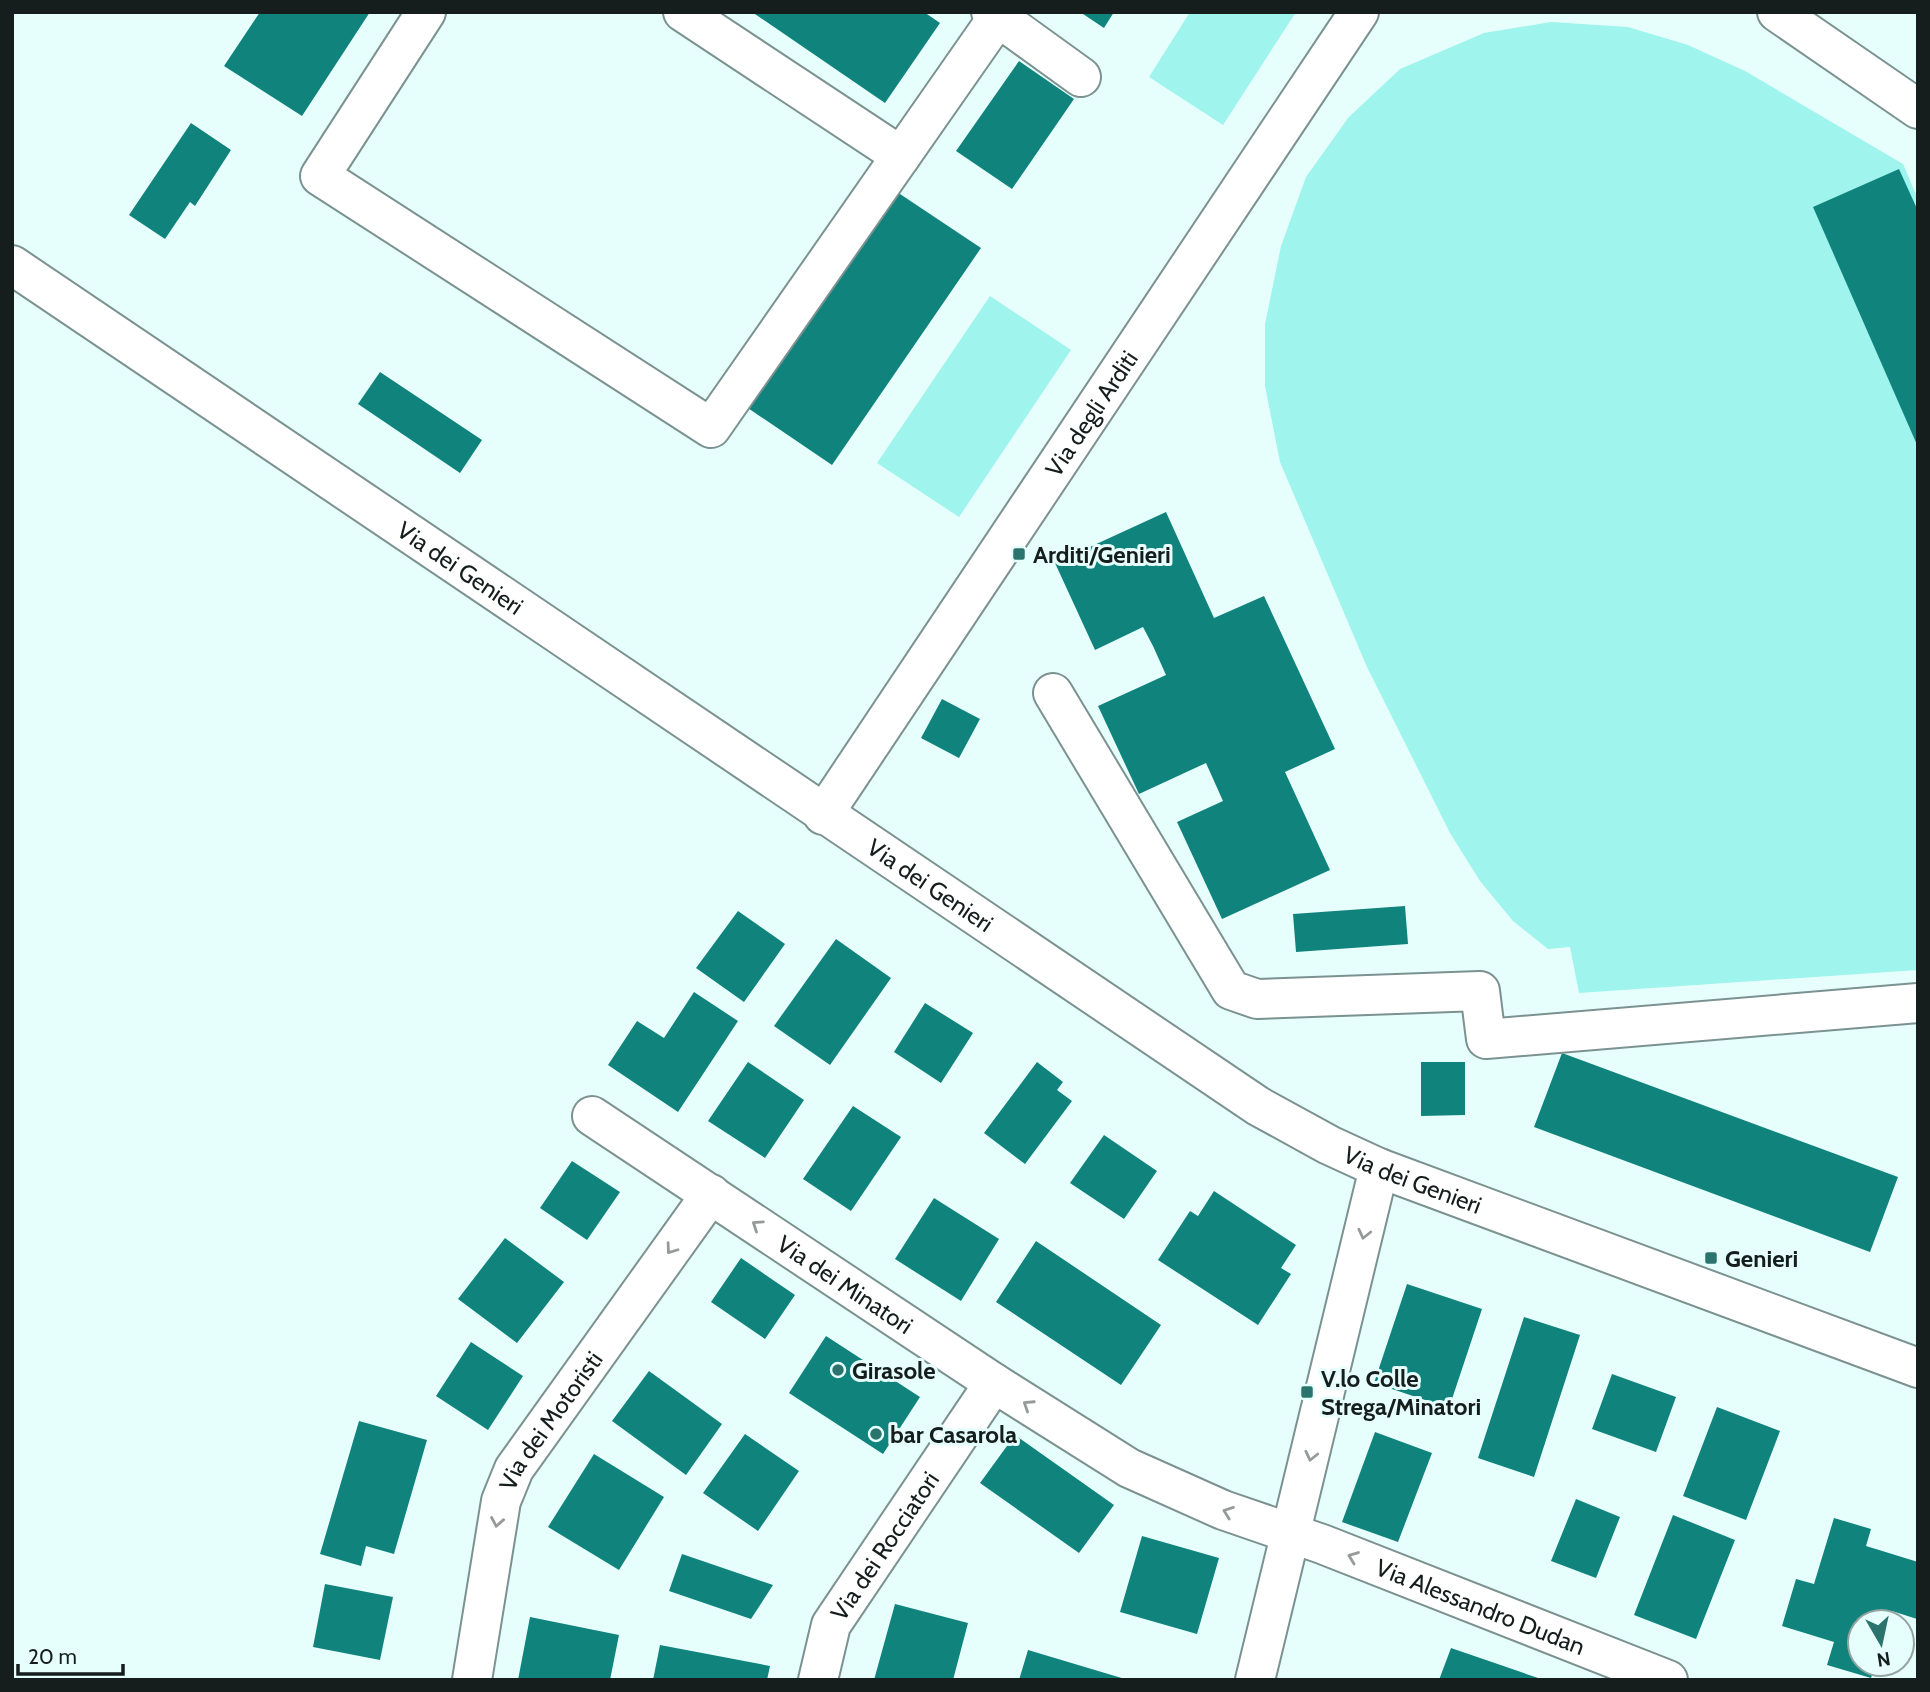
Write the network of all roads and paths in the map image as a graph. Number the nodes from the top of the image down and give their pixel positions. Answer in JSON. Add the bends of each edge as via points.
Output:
{"nodes":[{"id":1,"x":426,"y":12,"type":"edge"},
{"id":2,"x":683,"y":12,"type":"edge"},
{"id":3,"x":1359,"y":12,"type":"edge"},
{"id":4,"x":1777,"y":12,"type":"edge"},
{"id":5,"x":994,"y":15,"type":"edge"},
{"id":6,"x":1082,"y":77,"type":"dead end"},
{"id":7,"x":1918,"y":109,"type":"edge"},
{"id":8,"x":901,"y":156,"type":"junction"},
{"id":9,"x":12,"y":265,"type":"edge"},
{"id":10,"x":1053,"y":693,"type":"dead end"},
{"id":11,"x":823,"y":815,"type":"junction"},
{"id":12,"x":1918,"y":1003,"type":"edge"},
{"id":13,"x":592,"y":1116,"type":"dead end"},
{"id":14,"x":1379,"y":1168,"type":"junction"},
{"id":15,"x":711,"y":1194,"type":"junction"},
{"id":16,"x":1918,"y":1368,"type":"edge"},
{"id":17,"x":993,"y":1383,"type":"junction"},
{"id":18,"x":1292,"y":1534,"type":"junction"},
{"id":19,"x":472,"y":1680,"type":"edge"},
{"id":20,"x":818,"y":1680,"type":"edge"},
{"id":21,"x":1255,"y":1680,"type":"edge"},
{"id":22,"x":1668,"y":1680,"type":"edge"}],
"edges":[{"from":1,"to":8,"type":"street","via":[[320,176],[710,428]]},
{"from":2,"to":8,"type":"street"},
{"from":3,"to":11,"type":"street","name":"Via degli Arditi"},
{"from":4,"to":7,"type":"street"},
{"from":5,"to":6,"type":"street"},
{"from":5,"to":8,"type":"street"},
{"from":9,"to":11,"type":"street","name":"Via dei Genieri"},
{"from":10,"to":12,"type":"street","via":[[1231,990],[1257,999],[1480,991],[1486,1040]]},
{"from":11,"to":14,"type":"street","name":"Via dei Genieri","via":[[1208,1074],[1317,1139]]},
{"from":13,"to":15,"type":"street","name":"Via dei Minatori"},
{"from":14,"to":16,"type":"street","name":"Via dei Genieri"},
{"from":14,"to":18,"type":"street","one_way":true},
{"from":17,"to":15,"type":"street","name":"Via dei Minatori","one_way":true},
{"from":15,"to":19,"type":"street","name":"Via dei Motoristi","one_way":true,"via":[[509,1479],[499,1512]]},
{"from":18,"to":17,"type":"street","name":"Via dei Minatori","one_way":true,"via":[[1140,1474]]},
{"from":17,"to":20,"type":"street","name":"Via dei Rocciatori","via":[[831,1625]]},
{"from":18,"to":21,"type":"street"},
{"from":22,"to":18,"type":"street","name":"Via Alessandro Dudan","one_way":true}]}
